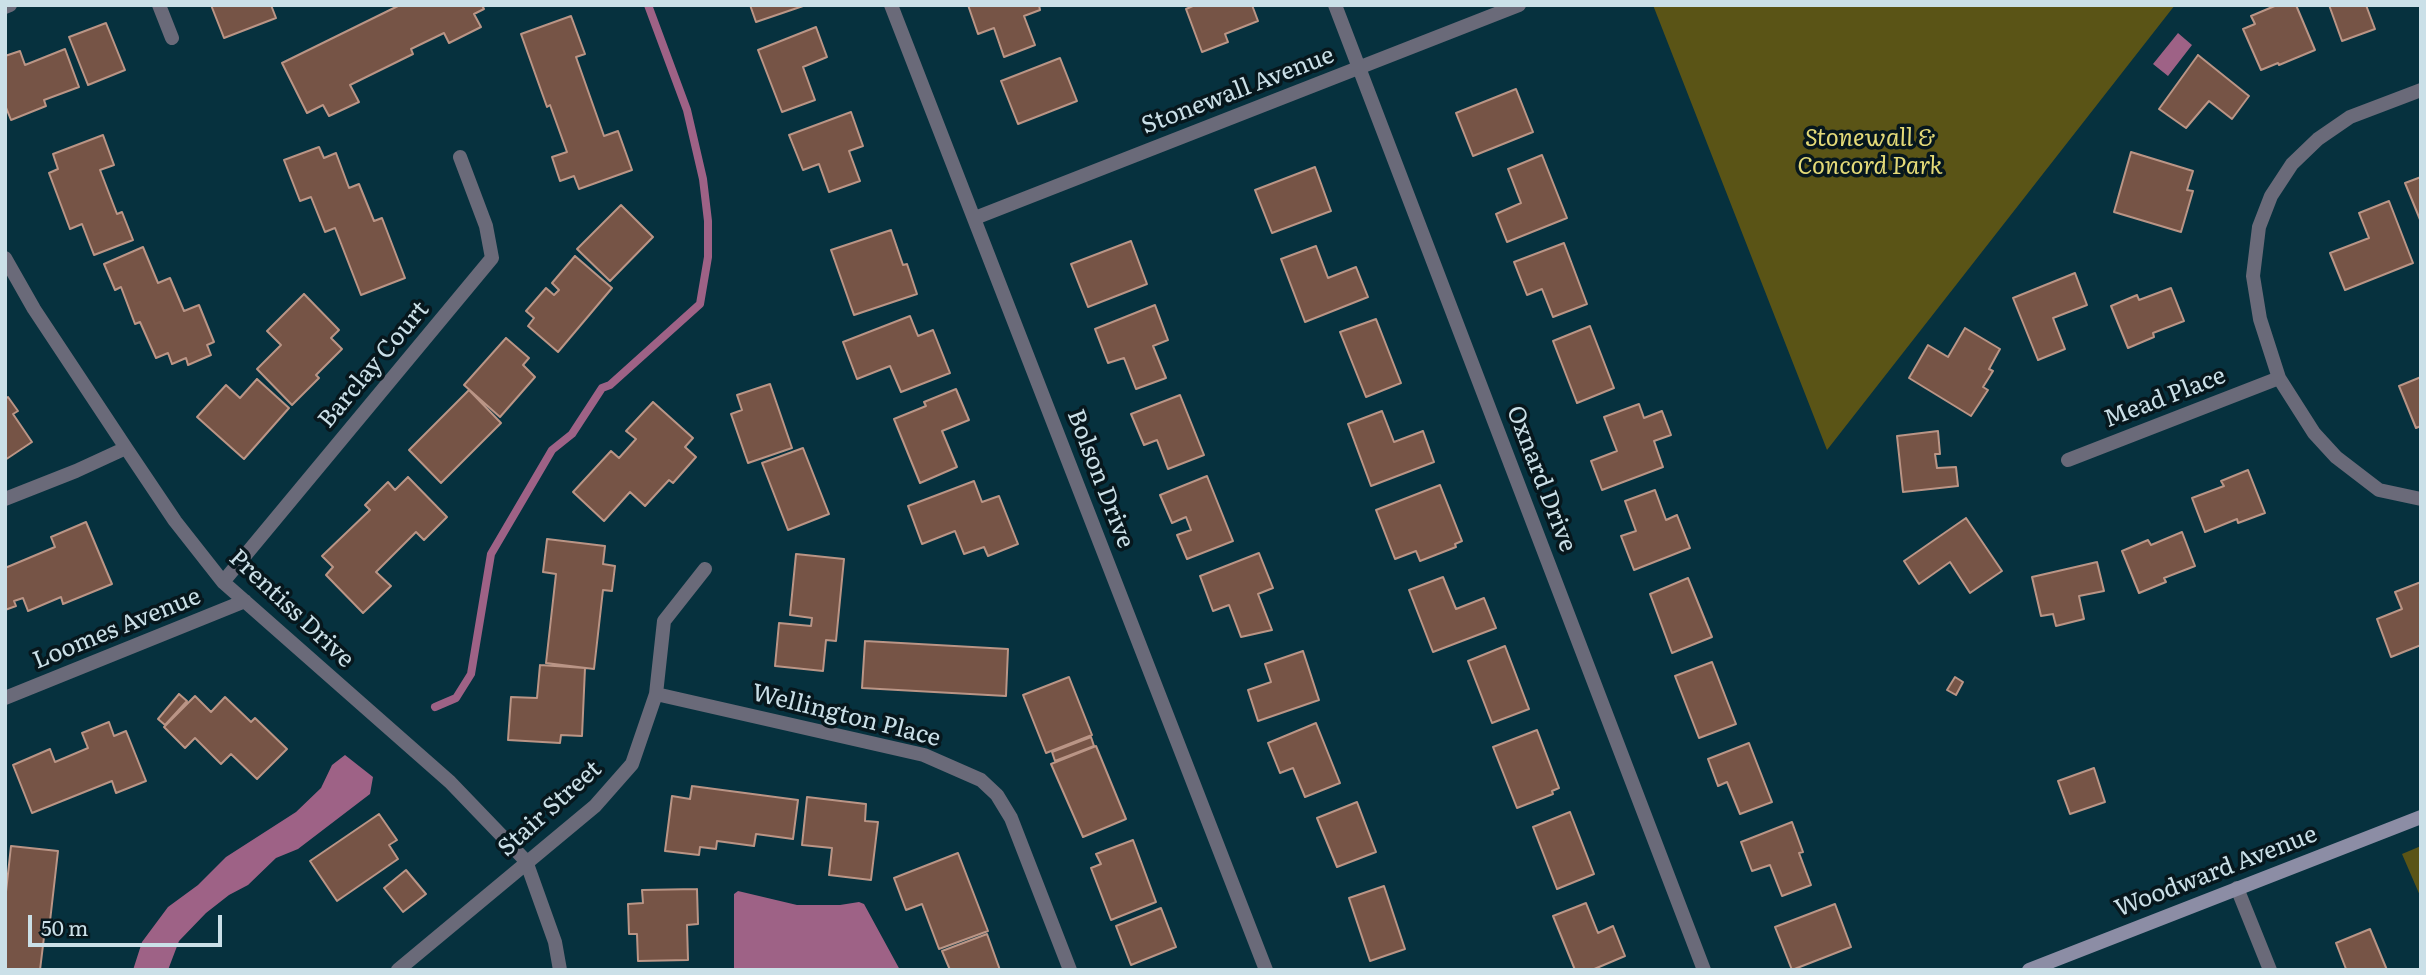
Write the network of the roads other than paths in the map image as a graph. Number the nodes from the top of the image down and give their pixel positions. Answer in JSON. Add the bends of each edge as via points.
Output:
{"nodes":[{"id":1,"x":159,"y":5,"type":"edge"},
{"id":2,"x":891,"y":5,"type":"edge"},
{"id":3,"x":1335,"y":5,"type":"edge"},
{"id":4,"x":1518,"y":5,"type":"edge"},
{"id":5,"x":172,"y":38,"type":"dead end"},
{"id":6,"x":1360,"y":68,"type":"junction"},
{"id":7,"x":2421,"y":90,"type":"edge"},
{"id":8,"x":460,"y":157,"type":"dead end"},
{"id":9,"x":975,"y":218,"type":"junction"},
{"id":10,"x":5,"y":258,"type":"edge"},
{"id":11,"x":2279,"y":378,"type":"junction"},
{"id":12,"x":126,"y":448,"type":"junction"},
{"id":13,"x":2068,"y":460,"type":"dead end"},
{"id":14,"x":5,"y":499,"type":"edge"},
{"id":15,"x":2421,"y":499,"type":"edge"},
{"id":16,"x":705,"y":569,"type":"dead end"},
{"id":17,"x":223,"y":582,"type":"junction"},
{"id":18,"x":245,"y":601,"type":"junction"},
{"id":19,"x":656,"y":694,"type":"junction"},
{"id":20,"x":5,"y":698,"type":"edge"},
{"id":21,"x":2421,"y":817,"type":"edge"},
{"id":22,"x":526,"y":861,"type":"junction"},
{"id":23,"x":2237,"y":888,"type":"junction"},
{"id":24,"x":398,"y":970,"type":"edge"},
{"id":25,"x":560,"y":970,"type":"edge"},
{"id":26,"x":1070,"y":970,"type":"edge"},
{"id":27,"x":1266,"y":970,"type":"edge"},
{"id":28,"x":1704,"y":970,"type":"edge"},
{"id":29,"x":2029,"y":970,"type":"edge"},
{"id":30,"x":2270,"y":970,"type":"edge"}],
"edges":[{"from":1,"to":5,"type":"street"},
{"from":2,"to":9,"type":"street","name":"Bolson Drive"},
{"from":3,"to":6,"type":"street","name":"Oxnard Drive"},
{"from":4,"to":6,"type":"street","name":"Stonewall Avenue"},
{"from":6,"to":9,"type":"street","name":"Stonewall Avenue"},
{"from":6,"to":28,"type":"street","name":"Oxnard Drive"},
{"from":7,"to":11,"type":"street","via":[[2350,117],[2318,139],[2292,164],[2271,196],[2259,227],[2253,276],[2260,319]]},
{"from":8,"to":17,"type":"street","name":"Barclay Court","via":[[486,226],[492,258]]},
{"from":9,"to":27,"type":"street","name":"Bolson Drive"},
{"from":10,"to":12,"type":"street","name":"Prentiss Drive"},
{"from":11,"to":13,"type":"street","name":"Mead Place"},
{"from":11,"to":15,"type":"street","via":[[2314,433],[2336,457],[2379,490]]},
{"from":12,"to":14,"type":"street"},
{"from":12,"to":17,"type":"street","name":"Prentiss Drive"},
{"from":16,"to":19,"type":"street","name":"Stair Street","via":[[664,621]]},
{"from":17,"to":18,"type":"street","name":"Prentiss Drive"},
{"from":18,"to":20,"type":"street","name":"Loomes Avenue"},
{"from":18,"to":22,"type":"street","name":"Prentiss Drive","via":[[450,782]]},
{"from":19,"to":22,"type":"street","name":"Stair Street","via":[[632,764],[595,806]]},
{"from":19,"to":26,"type":"street","name":"Wellington Place","via":[[924,755],[981,780],[1011,818]]},
{"from":21,"to":23,"type":"main road","name":"Woodward Avenue"},
{"from":22,"to":24,"type":"street","name":"Stair Street"},
{"from":22,"to":25,"type":"street","name":"Prentiss Drive","via":[[555,942]]},
{"from":23,"to":29,"type":"main road","name":"Woodward Avenue"},
{"from":23,"to":30,"type":"street"}]}
